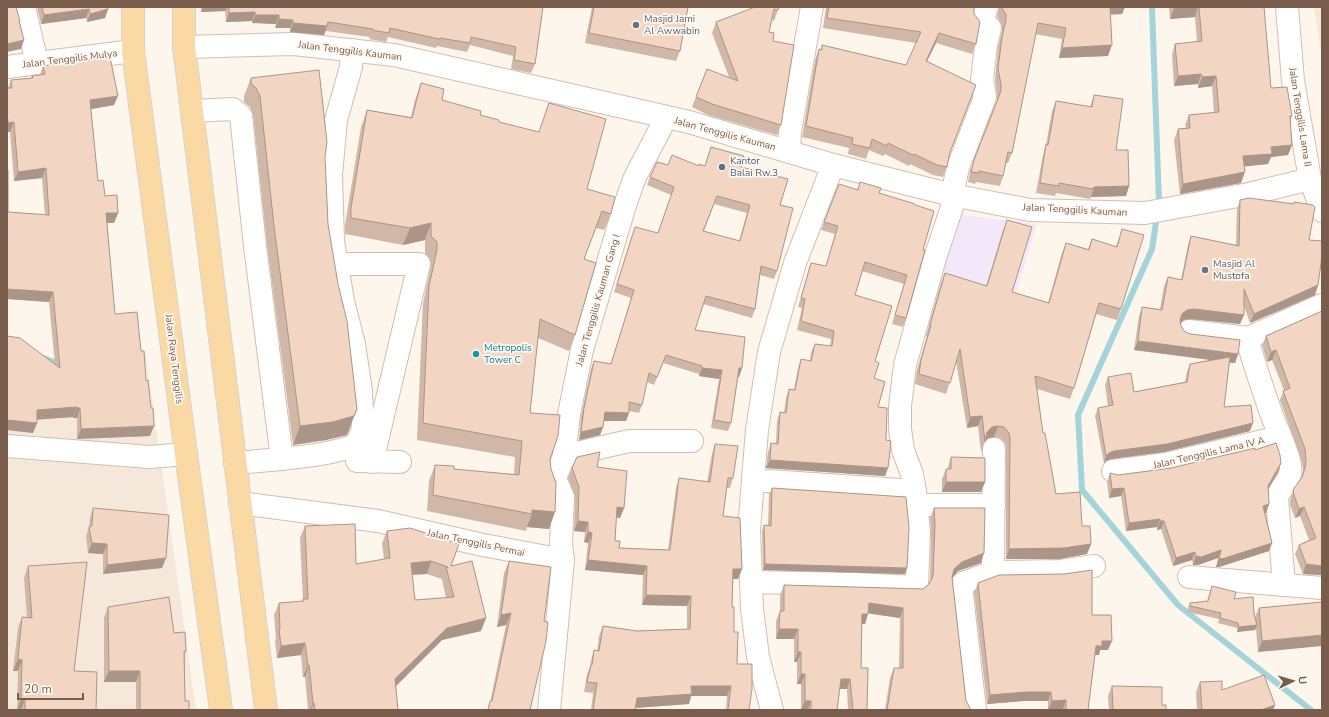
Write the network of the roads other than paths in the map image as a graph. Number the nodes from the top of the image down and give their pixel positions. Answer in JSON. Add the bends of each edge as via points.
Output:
{"nodes":[{"id":1,"x":24,"y":7,"type":"edge"},
{"id":2,"x":133,"y":7,"type":"edge"},
{"id":3,"x":184,"y":7,"type":"edge"},
{"id":4,"x":812,"y":7,"type":"edge"},
{"id":5,"x":987,"y":7,"type":"edge"},
{"id":6,"x":1287,"y":7,"type":"edge"},
{"id":7,"x":184,"y":48,"type":"junction"},
{"id":8,"x":133,"y":50,"type":"junction"},
{"id":9,"x":352,"y":50,"type":"junction"},
{"id":10,"x":37,"y":63,"type":"junction"},
{"id":11,"x":7,"y":67,"type":"edge"},
{"id":12,"x":192,"y":111,"type":"junction"},
{"id":13,"x":666,"y":118,"type":"junction"},
{"id":14,"x":789,"y":152,"type":"junction"},
{"id":15,"x":833,"y":165,"type":"junction"},
{"id":16,"x":1310,"y":179,"type":"junction"},
{"id":17,"x":954,"y":195,"type":"junction"},
{"id":18,"x":1322,"y":211,"type":"edge"},
{"id":19,"x":337,"y":264,"type":"junction"},
{"id":20,"x":1322,"y":305,"type":"edge"},
{"id":21,"x":1189,"y":331,"type":"dead end"},
{"id":22,"x":1248,"y":338,"type":"junction"},
{"id":23,"x":1280,"y":437,"type":"junction"},
{"id":24,"x":692,"y":441,"type":"dead end"},
{"id":25,"x":7,"y":446,"type":"edge"},
{"id":26,"x":994,"y":449,"type":"dead end"},
{"id":27,"x":329,"y":453,"type":"junction"},
{"id":28,"x":186,"y":454,"type":"junction"},
{"id":29,"x":564,"y":456,"type":"junction"},
{"id":30,"x":282,"y":459,"type":"junction"},
{"id":31,"x":372,"y":462,"type":"junction"},
{"id":32,"x":400,"y":462,"type":"dead end"},
{"id":33,"x":235,"y":463,"type":"junction"},
{"id":34,"x":1113,"y":471,"type":"dead end"},
{"id":35,"x":753,"y":480,"type":"junction"},
{"id":36,"x":916,"y":498,"type":"junction"},
{"id":37,"x":240,"y":503,"type":"junction"},
{"id":38,"x":994,"y":505,"type":"junction"},
{"id":39,"x":563,"y":560,"type":"junction"},
{"id":40,"x":1094,"y":566,"type":"dead end"},
{"id":41,"x":993,"y":572,"type":"junction"},
{"id":42,"x":1189,"y":577,"type":"dead end"},
{"id":43,"x":751,"y":582,"type":"junction"},
{"id":44,"x":1284,"y":585,"type":"junction"},
{"id":45,"x":1322,"y":588,"type":"edge"},
{"id":46,"x":221,"y":710,"type":"edge"},
{"id":47,"x":266,"y":710,"type":"edge"},
{"id":48,"x":549,"y":710,"type":"edge"},
{"id":49,"x":772,"y":710,"type":"edge"},
{"id":50,"x":975,"y":710,"type":"edge"}],
"edges":[{"from":1,"to":10,"type":"street"},
{"from":2,"to":8,"type":"main road","name":"Jalan Raya Tenggilis"},
{"from":3,"to":7,"type":"main road"},
{"from":4,"to":14,"type":"street","via":[[790,131]]},
{"from":5,"to":17,"type":"street","via":[[982,21],[990,28],[982,80],[985,97],[958,167]]},
{"from":6,"to":16,"type":"street","name":"Jalan Tenggilis Lama II","via":[[1293,81]]},
{"from":7,"to":9,"type":"street","name":"Jalan Tenggilis Kauman","via":[[294,44]]},
{"from":7,"to":12,"type":"main road"},
{"from":8,"to":10,"type":"street","name":"Jalan Tenggilis Mulya"},
{"from":8,"to":28,"type":"main road","name":"Jalan Raya Tenggilis"},
{"from":9,"to":13,"type":"street","name":"Jalan Tenggilis Kauman","via":[[394,55]]},
{"from":9,"to":19,"type":"street","via":[[351,67],[336,120],[331,175],[333,241]]},
{"from":10,"to":11,"type":"street","name":"Jalan Tenggilis Mulya"},
{"from":12,"to":30,"type":"street","via":[[233,109],[240,116]]},
{"from":12,"to":33,"type":"main road"},
{"from":13,"to":14,"type":"street","name":"Jalan Tenggilis Kauman","via":[[688,122]]},
{"from":13,"to":29,"type":"street","name":"Jalan Tenggilis Kauman Gang I","via":[[635,177],[625,205],[582,350],[569,414]]},
{"from":14,"to":15,"type":"street","name":"Jalan Tenggilis Kauman"},
{"from":15,"to":17,"type":"street","name":"Jalan Tenggilis Kauman"},
{"from":15,"to":35,"type":"street","via":[[795,263],[769,352],[757,430]]},
{"from":16,"to":17,"type":"street","name":"Jalan Tenggilis Kauman","via":[[1250,194],[1145,213],[1030,210]]},
{"from":16,"to":18,"type":"street","name":"Jalan Tenggilis Lama II"},
{"from":17,"to":36,"type":"street","via":[[905,365],[900,429]]},
{"from":19,"to":27,"type":"street","via":[[354,344],[361,391],[363,430],[356,445]]},
{"from":19,"to":31,"type":"street","via":[[419,264],[413,320]]},
{"from":20,"to":22,"type":"street"},
{"from":21,"to":22,"type":"street"},
{"from":22,"to":23,"type":"street","name":"Jalan Tenggilis Lama IV A"},
{"from":23,"to":34,"type":"street","name":"Jalan Tenggilis Lama IV A","via":[[1166,464]]},
{"from":23,"to":44,"type":"street","name":"Jalan Tenggilis Lama IV A","via":[[1290,469],[1286,483],[1277,498]]},
{"from":24,"to":29,"type":"street","via":[[629,441]]},
{"from":25,"to":28,"type":"street","via":[[150,457]]},
{"from":26,"to":38,"type":"street"},
{"from":27,"to":30,"type":"street"},
{"from":27,"to":31,"type":"street","via":[[352,461]]},
{"from":28,"to":46,"type":"main road","name":"Jalan Raya Tenggilis"},
{"from":29,"to":39,"type":"street","name":"Jalan Tenggilis Kauman Gang I","via":[[556,473],[563,497]]},
{"from":30,"to":33,"type":"street"},
{"from":31,"to":32,"type":"street"},
{"from":33,"to":37,"type":"main road"},
{"from":35,"to":36,"type":"street"},
{"from":35,"to":43,"type":"street","via":[[749,530]]},
{"from":36,"to":38,"type":"street"},
{"from":36,"to":43,"type":"street","via":[[919,533],[916,587]]},
{"from":37,"to":39,"type":"street","name":"Jalan Tenggilis Permai","via":[[378,521]]},
{"from":37,"to":47,"type":"main road"},
{"from":38,"to":41,"type":"street"},
{"from":39,"to":48,"type":"street"},
{"from":40,"to":41,"type":"street","via":[[1061,571]]},
{"from":41,"to":50,"type":"street","via":[[961,586]]},
{"from":42,"to":44,"type":"street"},
{"from":43,"to":49,"type":"street","via":[[758,657]]},
{"from":44,"to":45,"type":"street"}]}
